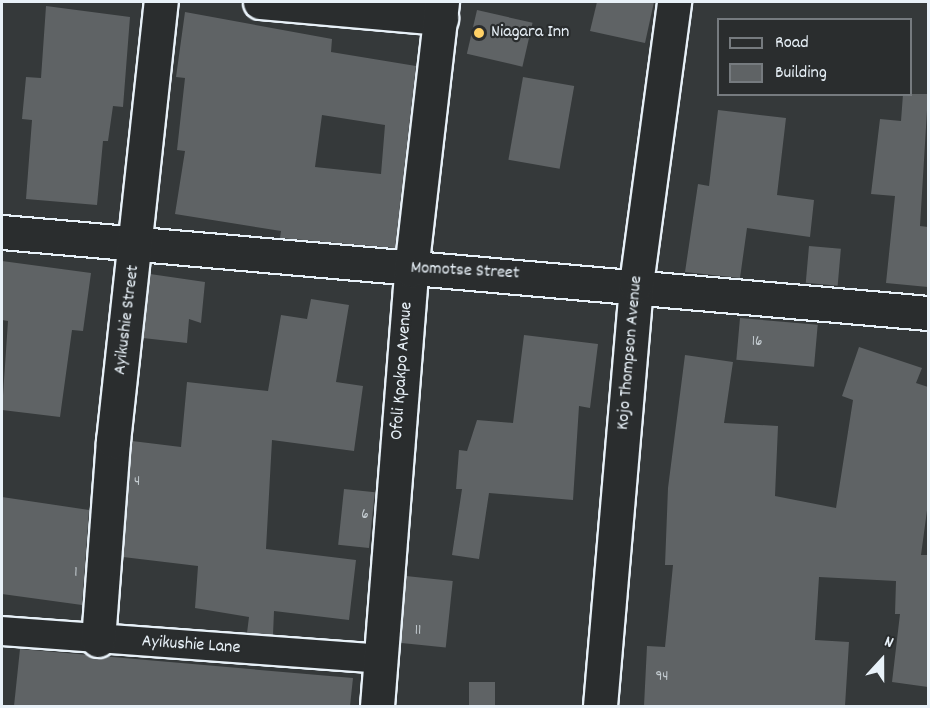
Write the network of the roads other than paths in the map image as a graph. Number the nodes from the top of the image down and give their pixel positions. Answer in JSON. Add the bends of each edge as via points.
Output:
{"nodes":[{"id":1,"x":161,"y":2,"type":"edge"},
{"id":2,"x":260,"y":2,"type":"edge"},
{"id":3,"x":675,"y":2,"type":"edge"},
{"id":4,"x":441,"y":10,"type":"edge"},
{"id":5,"x":2,"y":232,"type":"edge"},
{"id":6,"x":137,"y":243,"type":"junction"},
{"id":7,"x":411,"y":270,"type":"junction"},
{"id":8,"x":636,"y":284,"type":"junction"},
{"id":9,"x":928,"y":314,"type":"edge"},
{"id":10,"x":2,"y":631,"type":"edge"},
{"id":11,"x":98,"y":640,"type":"junction"},
{"id":12,"x":380,"y":659,"type":"junction"},
{"id":13,"x":377,"y":706,"type":"edge"},
{"id":14,"x":600,"y":706,"type":"edge"}],
"edges":[{"from":1,"to":6,"type":"street","name":"Ayikushie Street"},
{"from":2,"to":4,"type":"street"},
{"from":3,"to":8,"type":"street","name":"Kojo Thompson Avenue"},
{"from":4,"to":7,"type":"street","name":"Ofoli Kpakpo Avenue"},
{"from":5,"to":6,"type":"street","name":"Momotse Street"},
{"from":6,"to":7,"type":"street","name":"Momotse Street"},
{"from":6,"to":11,"type":"street","name":"Ayikushie Street","via":[[113,441]]},
{"from":7,"to":8,"type":"street","name":"Momotse Street"},
{"from":7,"to":12,"type":"street","name":"Ofoli Kpakpo Avenue"},
{"from":8,"to":9,"type":"street","name":"Momotse Street"},
{"from":8,"to":14,"type":"street","name":"Kojo Thompson Avenue"},
{"from":10,"to":11,"type":"street","name":"Ayikushie Lane"},
{"from":11,"to":12,"type":"street","name":"Ayikushie Lane"},
{"from":12,"to":13,"type":"street","name":"Ofoli Kpakpo Avenue"}]}
